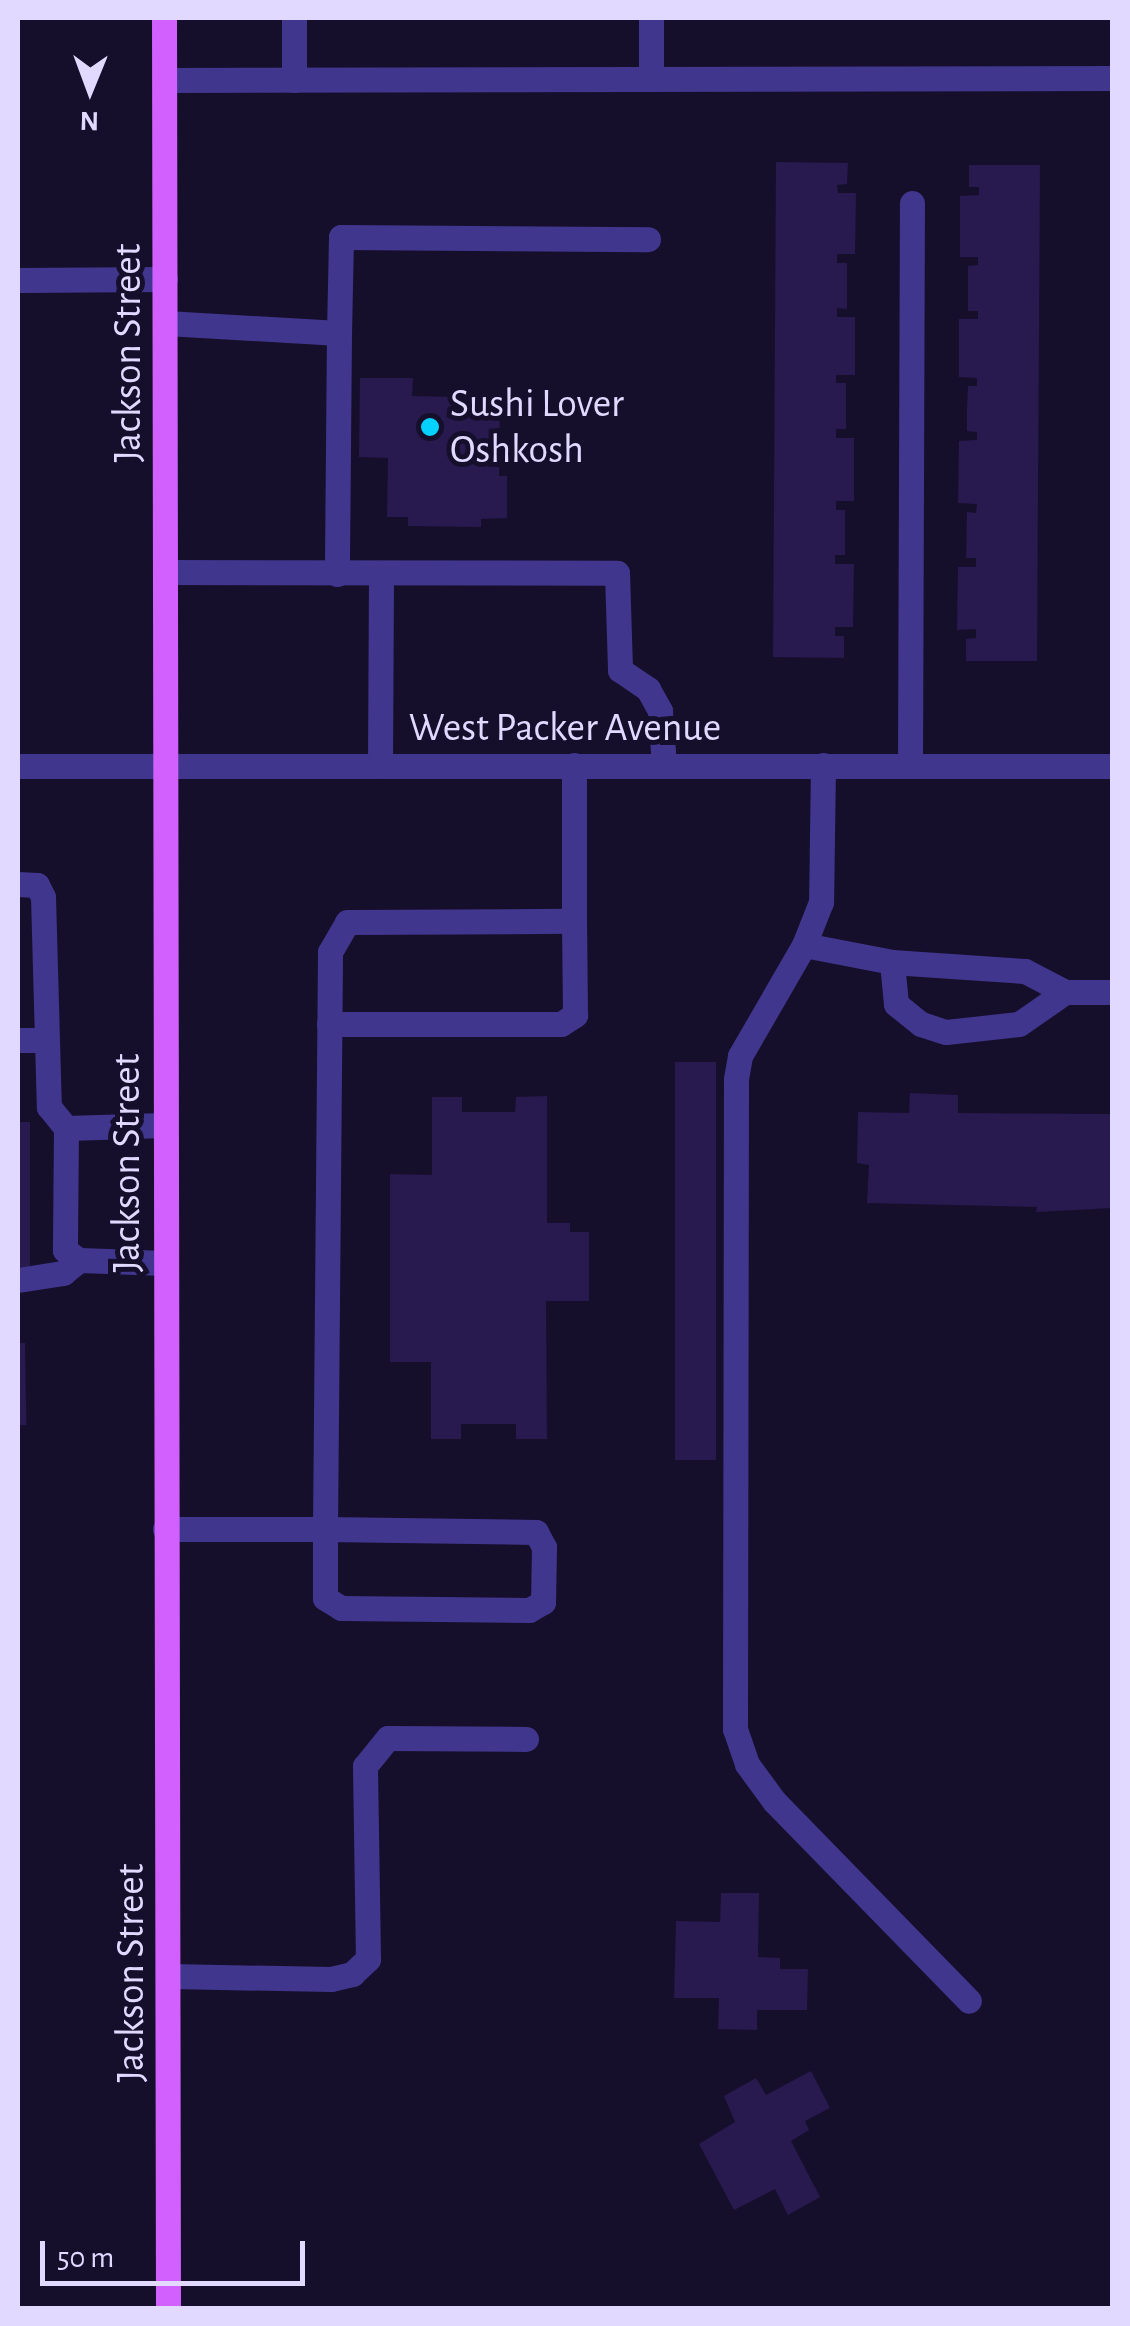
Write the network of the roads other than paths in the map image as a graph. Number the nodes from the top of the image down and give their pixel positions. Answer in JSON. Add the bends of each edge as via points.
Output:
{"nodes":[{"id":1,"x":164,"y":18,"type":"edge"},
{"id":2,"x":294,"y":18,"type":"edge"},
{"id":3,"x":651,"y":18,"type":"edge"},
{"id":4,"x":1112,"y":78,"type":"edge"},
{"id":5,"x":651,"y":79,"type":"junction"},
{"id":6,"x":165,"y":80,"type":"junction"},
{"id":7,"x":294,"y":80,"type":"junction"},
{"id":8,"x":912,"y":203,"type":"dead end"},
{"id":9,"x":648,"y":239,"type":"dead end"},
{"id":10,"x":165,"y":279,"type":"junction"},
{"id":11,"x":18,"y":280,"type":"edge"},
{"id":12,"x":166,"y":323,"type":"junction"},
{"id":13,"x":339,"y":332,"type":"junction"},
{"id":14,"x":166,"y":572,"type":"junction"},
{"id":15,"x":380,"y":573,"type":"junction"},
{"id":16,"x":337,"y":574,"type":"junction"},
{"id":17,"x":664,"y":765,"type":"junction"},
{"id":18,"x":824,"y":765,"type":"junction"},
{"id":19,"x":18,"y":766,"type":"edge"},
{"id":20,"x":380,"y":766,"type":"junction"},
{"id":21,"x":574,"y":766,"type":"junction"},
{"id":22,"x":910,"y":766,"type":"junction"},
{"id":23,"x":1112,"y":766,"type":"edge"},
{"id":24,"x":167,"y":767,"type":"junction"},
{"id":25,"x":27,"y":885,"type":"edge"},
{"id":26,"x":574,"y":922,"type":"junction"},
{"id":27,"x":804,"y":945,"type":"junction"},
{"id":28,"x":44,"y":957,"type":"junction"},
{"id":29,"x":18,"y":958,"type":"edge"},
{"id":30,"x":892,"y":962,"type":"junction"},
{"id":31,"x":1065,"y":992,"type":"junction"},
{"id":32,"x":1112,"y":992,"type":"edge"},
{"id":33,"x":329,"y":1024,"type":"junction"},
{"id":34,"x":18,"y":1040,"type":"edge"},
{"id":35,"x":46,"y":1040,"type":"junction"},
{"id":36,"x":164,"y":1125,"type":"junction"},
{"id":37,"x":66,"y":1128,"type":"junction"},
{"id":38,"x":72,"y":1255,"type":"junction"},
{"id":39,"x":164,"y":1263,"type":"junction"},
{"id":40,"x":18,"y":1280,"type":"edge"},
{"id":41,"x":326,"y":1529,"type":"junction"},
{"id":42,"x":165,"y":1530,"type":"junction"},
{"id":43,"x":526,"y":1739,"type":"dead end"},
{"id":44,"x":170,"y":1976,"type":"junction"},
{"id":45,"x":968,"y":2001,"type":"dead end"},
{"id":46,"x":168,"y":2308,"type":"edge"}],
"edges":[{"from":1,"to":6,"type":"main road","name":"Jackson Street"},
{"from":2,"to":7,"type":"street"},
{"from":3,"to":5,"type":"street"},
{"from":4,"to":5,"type":"street"},
{"from":5,"to":7,"type":"street"},
{"from":6,"to":7,"type":"street"},
{"from":6,"to":10,"type":"main road","name":"Jackson Street"},
{"from":8,"to":22,"type":"street"},
{"from":9,"to":13,"type":"street","via":[[341,237]]},
{"from":10,"to":11,"type":"street"},
{"from":10,"to":12,"type":"main road","name":"Jackson Street"},
{"from":12,"to":13,"type":"street"},
{"from":12,"to":14,"type":"main road","name":"Jackson Street"},
{"from":13,"to":16,"type":"street"},
{"from":14,"to":16,"type":"street"},
{"from":14,"to":24,"type":"main road","name":"Jackson Street"},
{"from":15,"to":16,"type":"street"},
{"from":15,"to":17,"type":"street","via":[[617,572],[620,670],[648,689],[660,711]]},
{"from":15,"to":20,"type":"street"},
{"from":17,"to":18,"type":"street","name":"West Packer Avenue"},
{"from":17,"to":21,"type":"street","name":"West Packer Avenue"},
{"from":18,"to":22,"type":"street","name":"West Packer Avenue"},
{"from":18,"to":27,"type":"street","via":[[821,902]]},
{"from":19,"to":24,"type":"street","name":"West Packer Avenue"},
{"from":20,"to":21,"type":"street","name":"West Packer Avenue"},
{"from":20,"to":24,"type":"street","name":"West Packer Avenue"},
{"from":21,"to":26,"type":"street"},
{"from":22,"to":23,"type":"street","name":"West Packer Avenue"},
{"from":24,"to":36,"type":"main road","name":"Jackson Street"},
{"from":25,"to":28,"type":"street","via":[[43,897]]},
{"from":26,"to":33,"type":"street","via":[[347,922],[330,952]]},
{"from":26,"to":33,"type":"street","via":[[576,1015],[561,1024]]},
{"from":27,"to":30,"type":"street"},
{"from":27,"to":45,"type":"street","via":[[740,1056],[736,1079],[735,1730],[747,1764],[774,1801]]},
{"from":28,"to":29,"type":"street"},
{"from":28,"to":35,"type":"street"},
{"from":30,"to":31,"type":"street","via":[[1025,972]]},
{"from":30,"to":31,"type":"street","via":[[896,1004],[921,1024],[946,1032],[1020,1024]]},
{"from":31,"to":32,"type":"street"},
{"from":33,"to":41,"type":"street"},
{"from":34,"to":35,"type":"street"},
{"from":35,"to":37,"type":"street","via":[[48,1107]]},
{"from":36,"to":37,"type":"street"},
{"from":36,"to":39,"type":"main road","name":"Jackson Street"},
{"from":37,"to":38,"type":"street"},
{"from":38,"to":39,"type":"street"},
{"from":38,"to":40,"type":"street","via":[[62,1272]]},
{"from":39,"to":42,"type":"main road","name":"Jackson Street"},
{"from":41,"to":41,"type":"street","via":[[536,1532],[544,1547],[543,1602],[529,1610],[341,1608],[326,1598]]},
{"from":41,"to":42,"type":"street"},
{"from":42,"to":44,"type":"main road","name":"Jackson Street"},
{"from":43,"to":44,"type":"street","via":[[388,1738],[365,1766],[368,1960],[352,1974]]},
{"from":44,"to":46,"type":"main road","name":"Jackson Street"}]}
